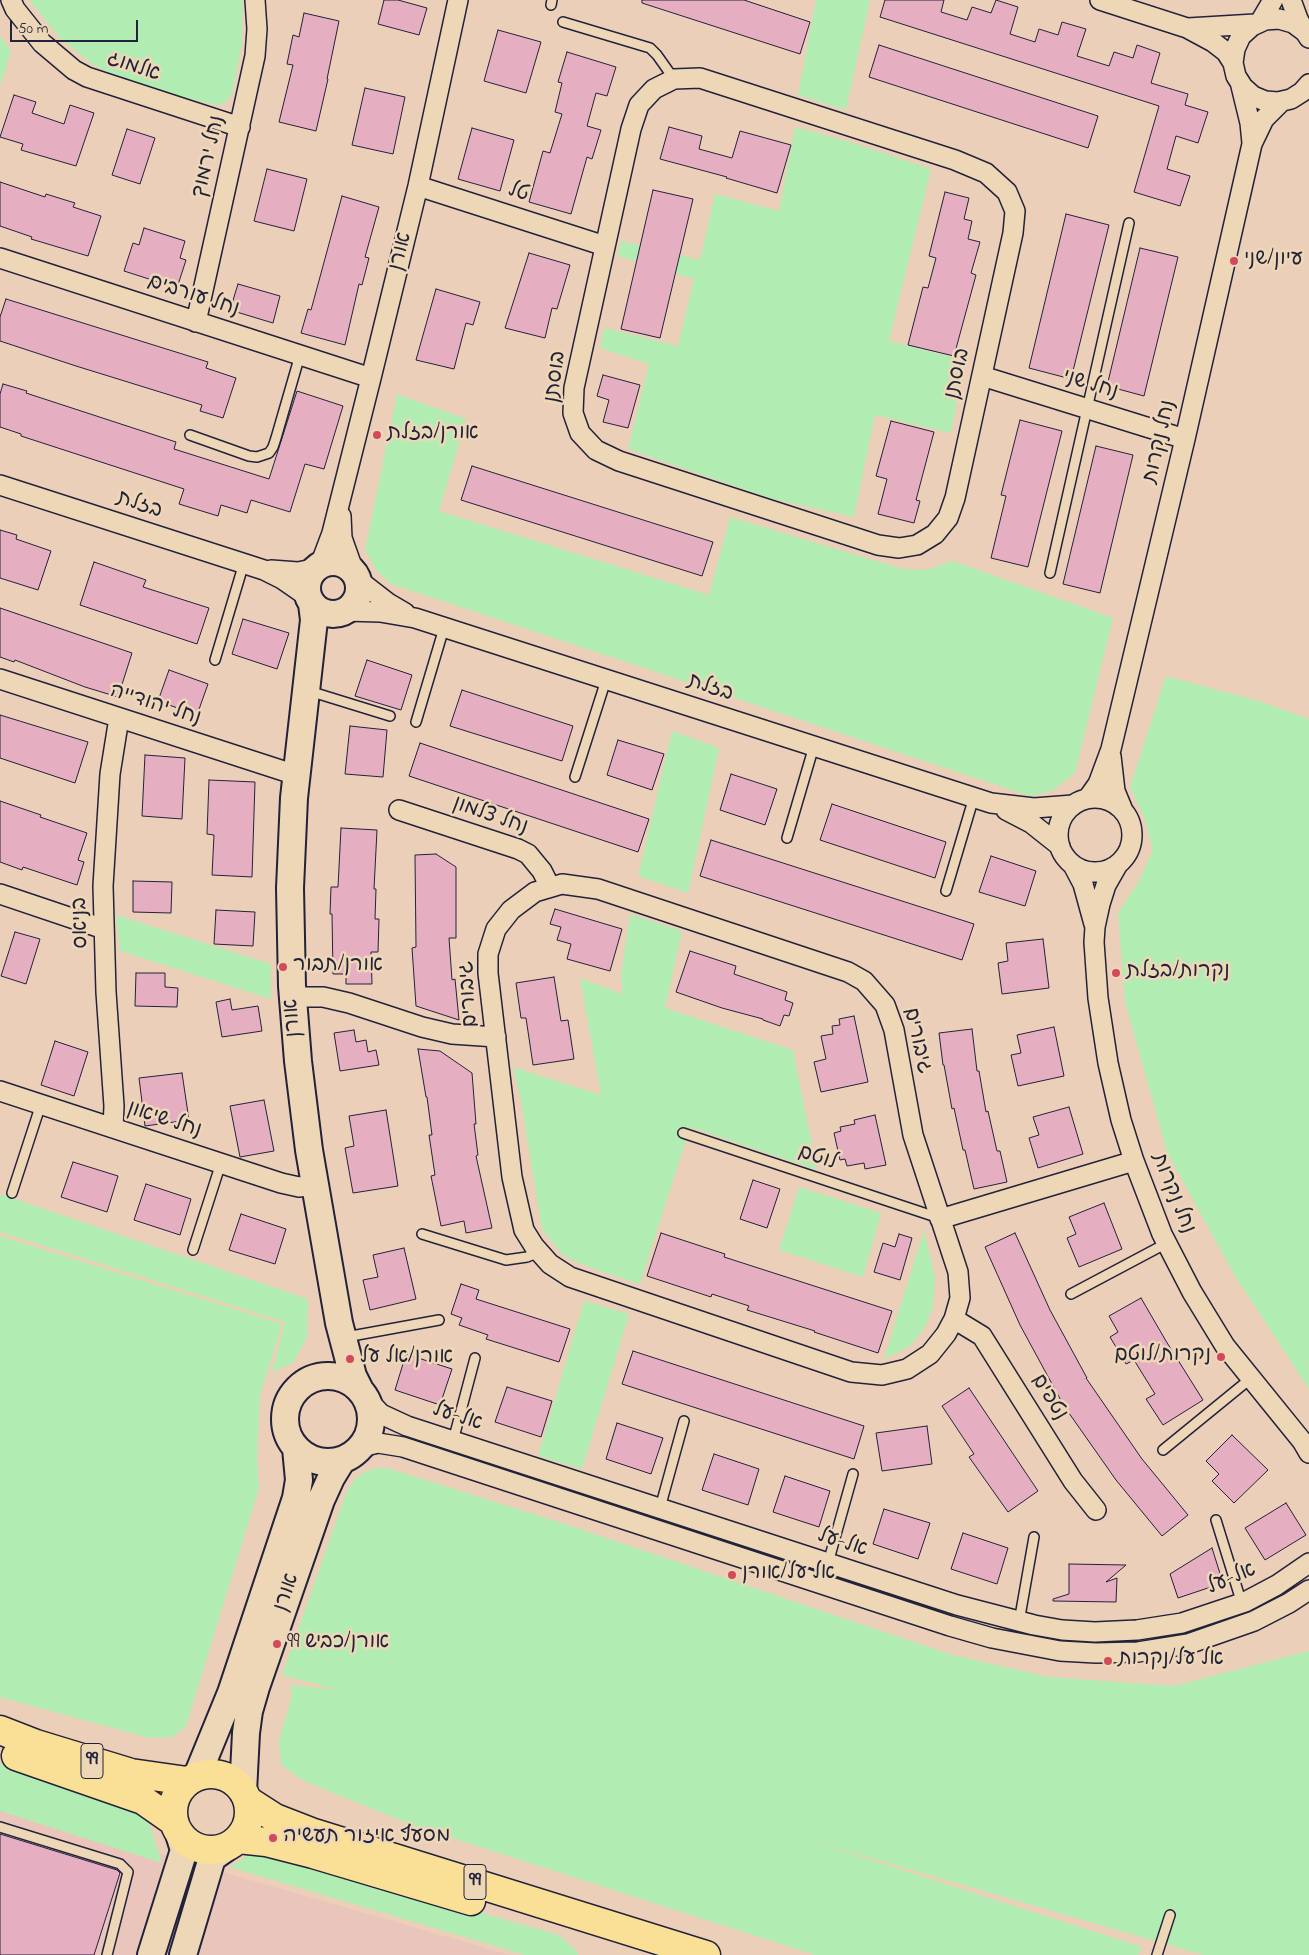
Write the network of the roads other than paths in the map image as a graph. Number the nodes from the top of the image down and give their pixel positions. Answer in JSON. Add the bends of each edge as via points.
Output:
{"nodes":[{"id":1,"x":10,"y":0,"type":"edge"},
{"id":2,"x":255,"y":0,"type":"edge"},
{"id":3,"x":458,"y":0,"type":"edge"},
{"id":4,"x":1100,"y":0,"type":"edge"},
{"id":5,"x":1273,"y":0,"type":"edge"},
{"id":6,"x":1291,"y":0,"type":"edge"},
{"id":7,"x":563,"y":22,"type":"dead end"},
{"id":8,"x":1257,"y":23,"type":"junction"},
{"id":9,"x":1187,"y":28,"type":"junction"},
{"id":10,"x":1307,"y":35,"type":"edge"},
{"id":11,"x":1233,"y":63,"type":"junction"},
{"id":12,"x":674,"y":79,"type":"junction"},
{"id":13,"x":1240,"y":81,"type":"junction"},
{"id":14,"x":1309,"y":84,"type":"edge"},
{"id":15,"x":1282,"y":101,"type":"junction"},
{"id":16,"x":240,"y":127,"type":"junction"},
{"id":17,"x":1252,"y":144,"type":"junction"},
{"id":18,"x":418,"y":186,"type":"junction"},
{"id":19,"x":1129,"y":223,"type":"dead end"},
{"id":20,"x":605,"y":246,"type":"junction"},
{"id":21,"x":0,"y":258,"type":"edge"},
{"id":22,"x":196,"y":322,"type":"junction"},
{"id":23,"x":300,"y":355,"type":"junction"},
{"id":24,"x":982,"y":376,"type":"junction"},
{"id":25,"x":371,"y":378,"type":"junction"},
{"id":26,"x":1087,"y":409,"type":"junction"},
{"id":27,"x":190,"y":435,"type":"dead end"},
{"id":28,"x":1185,"y":439,"type":"junction"},
{"id":29,"x":0,"y":485,"type":"edge"},
{"id":30,"x":340,"y":503,"type":"junction"},
{"id":31,"x":244,"y":563,"type":"junction"},
{"id":32,"x":316,"y":567,"type":"junction"},
{"id":33,"x":264,"y":570,"type":"junction"},
{"id":34,"x":1050,"y":572,"type":"dead end"},
{"id":35,"x":356,"y":575,"type":"junction"},
{"id":36,"x":310,"y":600,"type":"junction"},
{"id":37,"x":342,"y":612,"type":"junction"},
{"id":38,"x":415,"y":618,"type":"junction"},
{"id":39,"x":444,"y":628,"type":"junction"},
{"id":40,"x":215,"y":660,"type":"dead end"},
{"id":41,"x":0,"y":679,"type":"edge"},
{"id":42,"x":606,"y":680,"type":"junction"},
{"id":43,"x":307,"y":685,"type":"junction"},
{"id":44,"x":390,"y":716,"type":"dead end"},
{"id":45,"x":119,"y":718,"type":"junction"},
{"id":46,"x":416,"y":722,"type":"dead end"},
{"id":47,"x":814,"y":746,"type":"junction"},
{"id":48,"x":1111,"y":749,"type":"junction"},
{"id":49,"x":296,"y":775,"type":"junction"},
{"id":50,"x":575,"y":777,"type":"dead end"},
{"id":51,"x":983,"y":800,"type":"junction"},
{"id":52,"x":1081,"y":801,"type":"junction"},
{"id":53,"x":1122,"y":808,"type":"junction"},
{"id":54,"x":399,"y":810,"type":"dead end"},
{"id":55,"x":788,"y":838,"type":"dead end"},
{"id":56,"x":1060,"y":846,"type":"junction"},
{"id":57,"x":1073,"y":864,"type":"junction"},
{"id":58,"x":1118,"y":864,"type":"junction"},
{"id":59,"x":550,"y":887,"type":"junction"},
{"id":60,"x":946,"y":891,"type":"dead end"},
{"id":61,"x":0,"y":894,"type":"edge"},
{"id":62,"x":1095,"y":927,"type":"junction"},
{"id":63,"x":104,"y":929,"type":"junction"},
{"id":64,"x":292,"y":997,"type":"junction"},
{"id":65,"x":496,"y":1037,"type":"junction"},
{"id":66,"x":0,"y":1091,"type":"edge"},
{"id":67,"x":41,"y":1104,"type":"junction"},
{"id":68,"x":113,"y":1128,"type":"junction"},
{"id":69,"x":683,"y":1133,"type":"dead end"},
{"id":70,"x":1134,"y":1161,"type":"junction"},
{"id":71,"x":221,"y":1163,"type":"junction"},
{"id":72,"x":315,"y":1185,"type":"junction"},
{"id":73,"x":12,"y":1193,"type":"dead end"},
{"id":74,"x":940,"y":1218,"type":"junction"},
{"id":75,"x":422,"y":1234,"type":"dead end"},
{"id":76,"x":1167,"y":1243,"type":"junction"},
{"id":77,"x":193,"y":1250,"type":"dead end"},
{"id":78,"x":539,"y":1252,"type":"junction"},
{"id":79,"x":1071,"y":1294,"type":"dead end"},
{"id":80,"x":954,"y":1319,"type":"junction"},
{"id":81,"x":440,"y":1320,"type":"dead end"},
{"id":82,"x":341,"y":1330,"type":"junction"},
{"id":83,"x":474,"y":1358,"type":"dead end"},
{"id":84,"x":315,"y":1377,"type":"junction"},
{"id":85,"x":1250,"y":1379,"type":"junction"},
{"id":86,"x":363,"y":1394,"type":"junction"},
{"id":87,"x":684,"y":1421,"type":"dead end"},
{"id":88,"x":453,"y":1441,"type":"junction"},
{"id":89,"x":1307,"y":1447,"type":"edge"},
{"id":90,"x":296,"y":1448,"type":"junction"},
{"id":91,"x":1163,"y":1450,"type":"dead end"},
{"id":92,"x":352,"y":1453,"type":"junction"},
{"id":93,"x":853,"y":1474,"type":"dead end"},
{"id":94,"x":660,"y":1508,"type":"junction"},
{"id":95,"x":1096,"y":1510,"type":"dead end"},
{"id":96,"x":1216,"y":1520,"type":"dead end"},
{"id":97,"x":1034,"y":1537,"type":"dead end"},
{"id":98,"x":828,"y":1563,"type":"junction"},
{"id":99,"x":1309,"y":1563,"type":"edge"},
{"id":100,"x":1309,"y":1590,"type":"edge"},
{"id":101,"x":1242,"y":1604,"type":"junction"},
{"id":102,"x":1019,"y":1622,"type":"junction"},
{"id":103,"x":0,"y":1730,"type":"edge"},
{"id":104,"x":0,"y":1751,"type":"edge"},
{"id":105,"x":192,"y":1779,"type":"junction"},
{"id":106,"x":245,"y":1796,"type":"junction"},
{"id":107,"x":0,"y":1827,"type":"edge"},
{"id":108,"x":176,"y":1828,"type":"junction"},
{"id":109,"x":233,"y":1842,"type":"junction"},
{"id":110,"x":1170,"y":1915,"type":"dead end"},
{"id":111,"x":107,"y":1955,"type":"edge"},
{"id":112,"x":151,"y":1955,"type":"edge"},
{"id":113,"x":183,"y":1955,"type":"edge"},
{"id":114,"x":654,"y":1955,"type":"edge"},
{"id":115,"x":706,"y":1955,"type":"edge"},
{"id":116,"x":1157,"y":1955,"type":"edge"}],
"edges":[{"from":1,"to":16,"type":"street","name":"אלמוג","via":[[42,43],[74,70]]},
{"from":2,"to":16,"type":"street","name":"נחל ירמוך","via":[[255,56]]},
{"from":3,"to":18,"type":"street","name":"אורן"},
{"from":4,"to":9,"type":"street"},
{"from":5,"to":8,"type":"street"},
{"from":6,"to":10,"type":"street"},
{"from":7,"to":12,"type":"lane","via":[[650,48]]},
{"from":8,"to":9,"type":"street"},
{"from":8,"to":10,"type":"street","via":[[1279,19],[1293,23]]},
{"from":8,"to":11,"type":"street","via":[[1241,36]]},
{"from":9,"to":11,"type":"street","via":[[1213,42],[1226,52]]},
{"from":11,"to":13,"type":"street","name":"נחל נקרות"},
{"from":12,"to":20,"type":"street","name":"בוסתן","via":[[654,90],[640,105],[631,129]]},
{"from":12,"to":24,"type":"street","name":"בוסתן","via":[[700,78],[955,160],[986,173],[1007,192],[1015,211],[1013,233]]},
{"from":13,"to":15,"type":"street","via":[[1253,96]]},
{"from":13,"to":17,"type":"street","name":"נחל נקרות"},
{"from":14,"to":15,"type":"street","name":"נחל נקרות","via":[[1302,92]]},
{"from":15,"to":17,"type":"street","name":"נחל נקרות","via":[[1264,119]]},
{"from":16,"to":22,"type":"street","name":"נחל ירמוך"},
{"from":17,"to":28,"type":"street","name":"נחל נקרות"},
{"from":18,"to":20,"type":"street","name":"טל"},
{"from":18,"to":25,"type":"street","name":"אורן"},
{"from":19,"to":26,"type":"lane"},
{"from":20,"to":24,"type":"street","name":"בוסתן","via":[[574,388],[573,413],[580,433],[596,450],[619,461],[878,545],[899,548],[918,545],[935,534],[948,518]]},
{"from":21,"to":22,"type":"street","name":"נחל עורבים"},
{"from":22,"to":23,"type":"street","name":"נחל עורבים"},
{"from":23,"to":25,"type":"street","name":"נחל עורבים"},
{"from":23,"to":27,"type":"lane","via":[[269,453],[249,456]]},
{"from":24,"to":26,"type":"street","name":"נחל שני"},
{"from":25,"to":30,"type":"street","name":"אורן"},
{"from":26,"to":28,"type":"street","name":"נחל שני"},
{"from":26,"to":34,"type":"lane"},
{"from":28,"to":48,"type":"street","name":"נחל נקרות"},
{"from":29,"to":31,"type":"street","name":"בזלת"},
{"from":30,"to":32,"type":"street","name":"אורן","via":[[329,542]]},
{"from":30,"to":35,"type":"street","name":"אורן","via":[[342,538]]},
{"from":31,"to":33,"type":"street","name":"בזלת"},
{"from":31,"to":40,"type":"lane"},
{"from":32,"to":33,"type":"street","name":"בזלת","via":[[298,572]]},
{"from":32,"to":35,"type":"street","via":[[335,562],[349,567]]},
{"from":32,"to":36,"type":"street","via":[[306,584]]},
{"from":33,"to":36,"type":"street","name":"בזלת"},
{"from":35,"to":37,"type":"street","via":[[356,600]]},
{"from":35,"to":38,"type":"street","name":"בזלת","via":[[388,603]]},
{"from":36,"to":37,"type":"street","via":[[323,612]]},
{"from":36,"to":43,"type":"street","name":"אורן","via":[[314,620]]},
{"from":37,"to":38,"type":"street","name":"בזלת","via":[[380,612]]},
{"from":37,"to":43,"type":"street","name":"אורן","via":[[323,642]]},
{"from":38,"to":39,"type":"street","name":"בזלת"},
{"from":39,"to":42,"type":"street","name":"בזלת"},
{"from":39,"to":46,"type":"lane"},
{"from":41,"to":45,"type":"street","name":"נחל יהודייה"},
{"from":42,"to":47,"type":"street","name":"בזלת"},
{"from":42,"to":50,"type":"lane"},
{"from":43,"to":44,"type":"lane"},
{"from":43,"to":49,"type":"street","name":"אורן"},
{"from":45,"to":49,"type":"street","name":"נחל יהודייה"},
{"from":45,"to":63,"type":"street","name":"בניאס","via":[[110,783],[103,886]]},
{"from":47,"to":51,"type":"street","name":"בזלת"},
{"from":47,"to":55,"type":"lane"},
{"from":48,"to":52,"type":"street","name":"נחל נקרות","via":[[1098,784]]},
{"from":48,"to":53,"type":"street","name":"נחל נקרות","via":[[1115,791]]},
{"from":49,"to":64,"type":"street","name":"אורן","via":[[290,888]]},
{"from":51,"to":52,"type":"street","name":"בזלת","via":[[1034,808]]},
{"from":51,"to":56,"type":"street","name":"בזלת","via":[[1031,823]]},
{"from":51,"to":60,"type":"lane"},
{"from":52,"to":53,"type":"street","via":[[1099,798]]},
{"from":52,"to":56,"type":"street","via":[[1062,818],[1058,834]]},
{"from":53,"to":58,"type":"street","via":[[1129,819],[1132,837],[1127,855]]},
{"from":54,"to":59,"type":"street","name":"נחל צלמון","via":[[523,851],[536,861]]},
{"from":56,"to":57,"type":"street"},
{"from":57,"to":58,"type":"street","via":[[1094,872]]},
{"from":57,"to":62,"type":"street","name":"נחל נקרות","via":[[1083,884]]},
{"from":58,"to":62,"type":"street","name":"נחל נקרות","via":[[1106,885]]},
{"from":59,"to":65,"type":"street","name":"גיבורים","via":[[535,892],[511,910],[496,929],[488,954],[488,973]]},
{"from":59,"to":74,"type":"street","name":"גיבורים","via":[[562,884],[598,889],[848,972],[864,981],[885,1005],[894,1030],[913,1135]]},
{"from":61,"to":63,"type":"street"},
{"from":62,"to":70,"type":"street","name":"נחל נקרות","via":[[1098,998],[1108,1063]]},
{"from":63,"to":68,"type":"street","name":"בניאס"},
{"from":64,"to":65,"type":"street","via":[[323,997],[452,1034]]},
{"from":64,"to":72,"type":"street","name":"אורן"},
{"from":65,"to":78,"type":"street","name":"גיבורים","via":[[512,1178],[524,1230]]},
{"from":66,"to":67,"type":"street","name":"נחל שיאון"},
{"from":67,"to":68,"type":"street","name":"נחל שיאון"},
{"from":67,"to":73,"type":"lane"},
{"from":68,"to":71,"type":"street","name":"נחל שיאון"},
{"from":69,"to":74,"type":"lane","name":"לוטם"},
{"from":70,"to":74,"type":"street"},
{"from":70,"to":76,"type":"street","name":"נחל נקרות"},
{"from":71,"to":72,"type":"street","name":"נחל שיאון","via":[[281,1183],[299,1187]]},
{"from":71,"to":77,"type":"lane"},
{"from":72,"to":82,"type":"street","name":"אורן"},
{"from":74,"to":80,"type":"street","name":"גיבורים","via":[[958,1272],[960,1298]]},
{"from":75,"to":78,"type":"lane","via":[[506,1260],[527,1258]]},
{"from":76,"to":79,"type":"lane"},
{"from":76,"to":85,"type":"street","name":"נחל נקרות","via":[[1215,1330]]},
{"from":78,"to":80,"type":"street","name":"גיבורים","via":[[570,1277],[852,1372],[882,1375],[907,1369],[930,1354]]},
{"from":80,"to":95,"type":"street","name":"נטפים","via":[[982,1336],[1073,1480]]},
{"from":81,"to":82,"type":"lane"},
{"from":82,"to":84,"type":"street","name":"אורן","via":[[328,1363]]},
{"from":82,"to":86,"type":"street","name":"אורן","via":[[353,1376]]},
{"from":83,"to":88,"type":"lane"},
{"from":84,"to":86,"type":"street","via":[[340,1377]]},
{"from":84,"to":90,"type":"street","via":[[292,1394],[286,1407],[284,1422]]},
{"from":85,"to":89,"type":"street","name":"נחל נקרות"},
{"from":85,"to":91,"type":"lane"},
{"from":86,"to":88,"type":"street","name":"אל-על","via":[[381,1414]]},
{"from":86,"to":92,"type":"street","via":[[371,1418],[367,1438]]},
{"from":87,"to":94,"type":"lane"},
{"from":88,"to":94,"type":"street","name":"אל-על"},
{"from":90,"to":92,"type":"street","via":[[319,1461],[331,1462]]},
{"from":90,"to":105,"type":"street","name":"אורן","via":[[299,1480],[296,1498],[231,1693]]},
{"from":92,"to":100,"type":"street","name":"אל-על","via":[[378,1443],[403,1447],[950,1626],[1052,1650],[1138,1652],[1188,1644],[1254,1621]]},
{"from":92,"to":106,"type":"street","name":"אורן","via":[[331,1478],[321,1500],[256,1687],[246,1733]]},
{"from":93,"to":98,"type":"lane"},
{"from":94,"to":98,"type":"street","name":"אל-על"},
{"from":96,"to":101,"type":"lane"},
{"from":97,"to":102,"type":"lane"},
{"from":98,"to":102,"type":"street","name":"אל-על"},
{"from":99,"to":101,"type":"street","name":"אל-על"},
{"from":101,"to":102,"type":"street","name":"אל-על","via":[[1182,1623],[1136,1630],[1062,1630]]},
{"from":103,"to":105,"type":"highway","number":"99","via":[[131,1773]]},
{"from":104,"to":108,"type":"highway","number":"99","via":[[143,1800]]},
{"from":105,"to":106,"type":"highway","number":"99","via":[[208,1774],[228,1778]]},
{"from":105,"to":108,"type":"highway","via":[[174,1799],[172,1810]]},
{"from":106,"to":109,"type":"highway","via":[[248,1820],[245,1830]]},
{"from":106,"to":115,"type":"highway","number":"99","via":[[275,1818],[311,1832]]},
{"from":107,"to":111,"type":"lane","via":[[120,1864],[128,1872]]},
{"from":108,"to":109,"type":"highway","number":"99","via":[[188,1843],[202,1849],[218,1850]]},
{"from":108,"to":112,"type":"street","via":[[184,1850]]},
{"from":109,"to":113,"type":"street","via":[[212,1858]]},
{"from":109,"to":114,"type":"highway","number":"99","via":[[266,1842],[313,1854]]},
{"from":110,"to":116,"type":"lane"}]}
